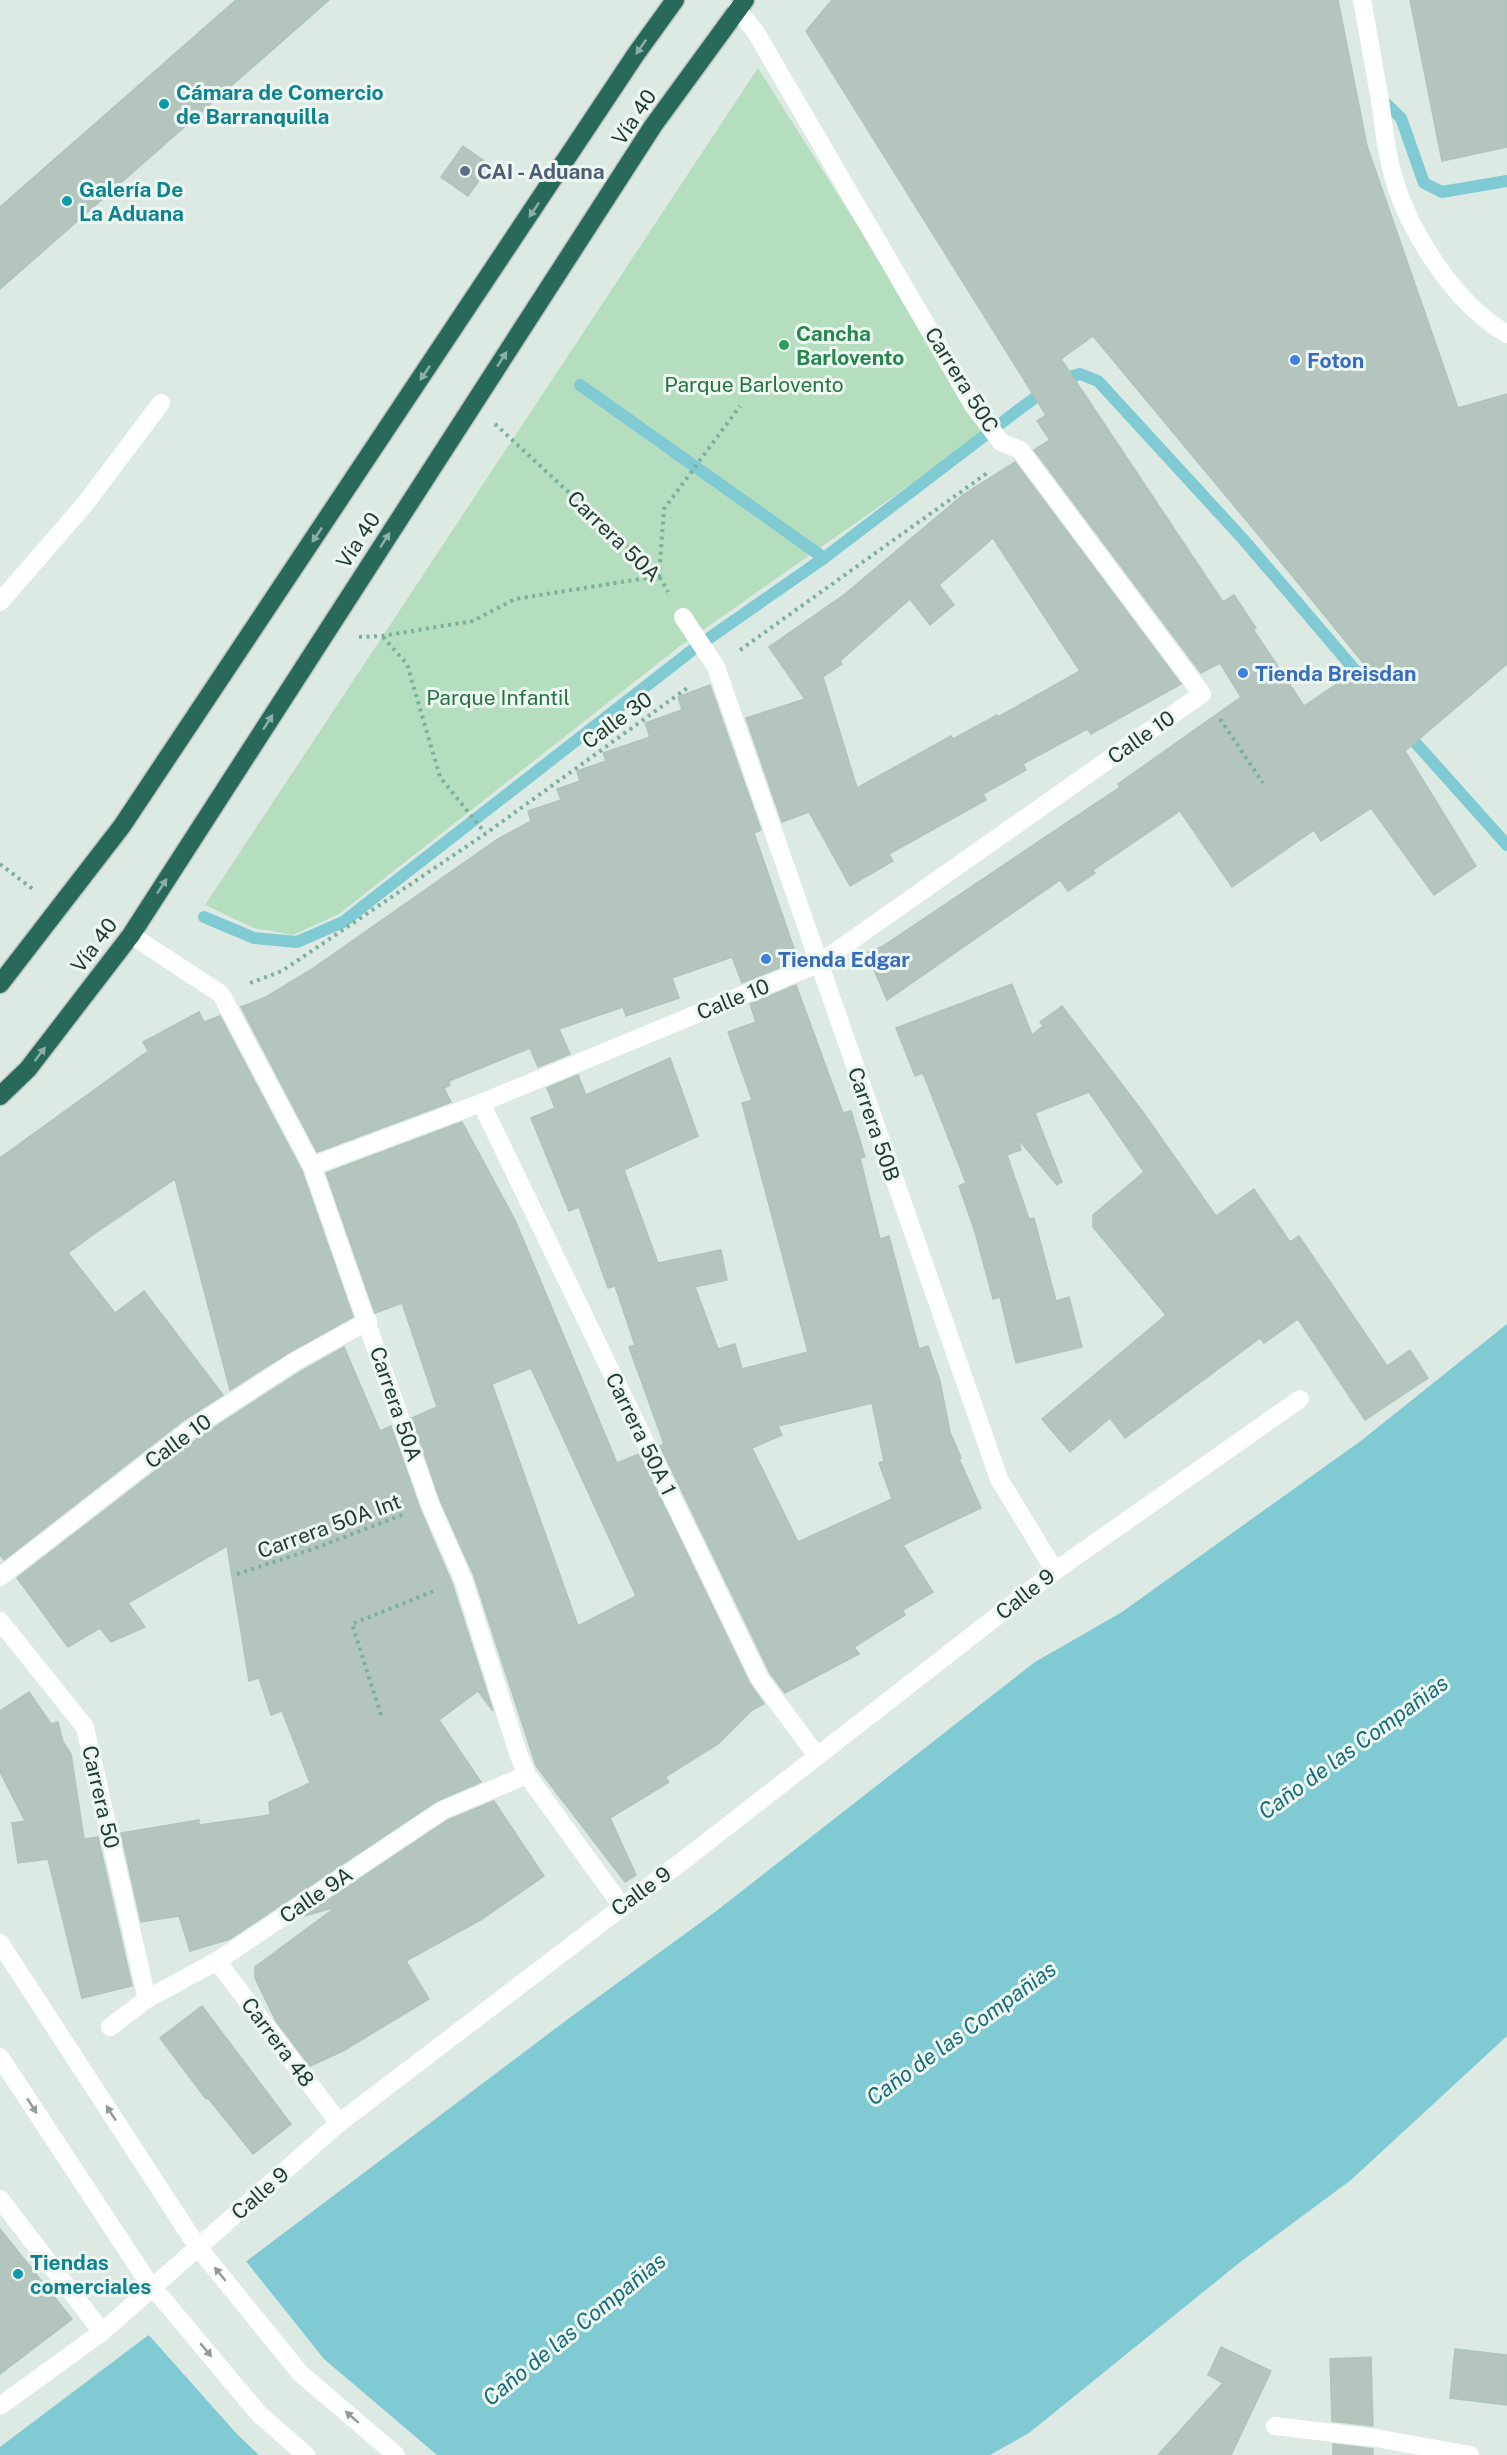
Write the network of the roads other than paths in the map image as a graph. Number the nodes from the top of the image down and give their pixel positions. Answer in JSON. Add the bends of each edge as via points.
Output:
{"nodes":[{"id":1,"x":675,"y":0,"type":"edge"},
{"id":2,"x":1362,"y":0,"type":"edge"},
{"id":3,"x":741,"y":5,"type":"edge"},
{"id":4,"x":1507,"y":334,"type":"edge"},
{"id":5,"x":161,"y":403,"type":"dead end"},
{"id":6,"x":0,"y":602,"type":"edge"},
{"id":7,"x":683,"y":618,"type":"road end"},
{"id":8,"x":1202,"y":694,"type":"joint"},
{"id":9,"x":131,"y":935,"type":"junction"},
{"id":10,"x":818,"y":964,"type":"junction"},
{"id":11,"x":0,"y":984,"type":"edge"},
{"id":12,"x":0,"y":1096,"type":"edge"},
{"id":13,"x":481,"y":1103,"type":"junction"},
{"id":14,"x":312,"y":1166,"type":"junction"},
{"id":15,"x":368,"y":1321,"type":"junction"},
{"id":16,"x":1300,"y":1399,"type":"dead end"},
{"id":17,"x":1055,"y":1570,"type":"junction"},
{"id":18,"x":0,"y":1577,"type":"edge"},
{"id":19,"x":0,"y":1621,"type":"edge"},
{"id":20,"x":817,"y":1756,"type":"junction"},
{"id":21,"x":527,"y":1775,"type":"junction"},
{"id":22,"x":621,"y":1905,"type":"junction"},
{"id":23,"x":0,"y":1943,"type":"edge"},
{"id":24,"x":217,"y":1961,"type":"junction"},
{"id":25,"x":147,"y":1999,"type":"junction"},
{"id":26,"x":110,"y":2027,"type":"dead end"},
{"id":27,"x":0,"y":2057,"type":"edge"},
{"id":28,"x":339,"y":2123,"type":"junction"},
{"id":29,"x":0,"y":2199,"type":"edge"},
{"id":30,"x":102,"y":2332,"type":"junction"},
{"id":31,"x":0,"y":2406,"type":"edge"},
{"id":32,"x":1275,"y":2426,"type":"dead end"},
{"id":33,"x":306,"y":2455,"type":"edge"},
{"id":34,"x":396,"y":2455,"type":"edge"},
{"id":35,"x":1470,"y":2455,"type":"edge"}],
"edges":[{"from":1,"to":11,"type":"highway","name":"Vía 40","one_way":true,"via":[[122,826]]},
{"from":2,"to":4,"type":"street","via":[[1390,164],[1405,209],[1458,293],[1490,324]]},
{"from":3,"to":8,"type":"street","name":"Carrera 50C","via":[[973,405],[1001,442],[1020,450]]},
{"from":9,"to":3,"type":"highway","name":"Vía 40","one_way":true,"via":[[647,136]]},
{"from":5,"to":6,"type":"street","via":[[85,504]]},
{"from":7,"to":10,"type":"street","name":"Carrera 50B","via":[[713,662]]},
{"from":8,"to":10,"type":"street","name":"Calle 10"},
{"from":12,"to":9,"type":"highway","name":"Vía 40","one_way":true,"via":[[28,1069]]},
{"from":9,"to":14,"type":"street","name":"Carrera 50A","via":[[221,994]]},
{"from":10,"to":13,"type":"street","name":"Calle 10"},
{"from":10,"to":17,"type":"street","name":"Carrera 50B","via":[[999,1479]]},
{"from":13,"to":14,"type":"street","name":"Calle 10"},
{"from":13,"to":20,"type":"street","name":"Carrera 50A 1","via":[[760,1679]]},
{"from":14,"to":15,"type":"street","name":"Carrera 50A"},
{"from":15,"to":18,"type":"street","name":"Calle 10","via":[[294,1362],[191,1429]]},
{"from":15,"to":21,"type":"street","name":"Carrera 50A","via":[[430,1504],[463,1579]]},
{"from":16,"to":17,"type":"street","name":"Calle 9"},
{"from":17,"to":20,"type":"street","name":"Calle 9"},
{"from":19,"to":25,"type":"street","name":"Carrera 50","via":[[85,1727]]},
{"from":20,"to":22,"type":"street","name":"Calle 9"},
{"from":21,"to":22,"type":"street","name":"Carrera 50A"},
{"from":21,"to":24,"type":"street","name":"Calle 9A","via":[[443,1810]]},
{"from":22,"to":28,"type":"street","name":"Calle 9"},
{"from":34,"to":23,"type":"street","one_way":true,"bridge":true,"via":[[300,2373],[197,2247]]},
{"from":24,"to":25,"type":"street","name":"Calle 9A"},
{"from":24,"to":28,"type":"street","name":"Carrera 48"},
{"from":25,"to":26,"type":"street","name":"Calle 9A"},
{"from":27,"to":33,"type":"street","one_way":true,"bridge":true,"via":[[146,2279],[259,2414]]},
{"from":28,"to":30,"type":"street","name":"Calle 9"},
{"from":29,"to":30,"type":"street"},
{"from":30,"to":31,"type":"street","name":"Calle 9"},
{"from":32,"to":35,"type":"street"}]}
